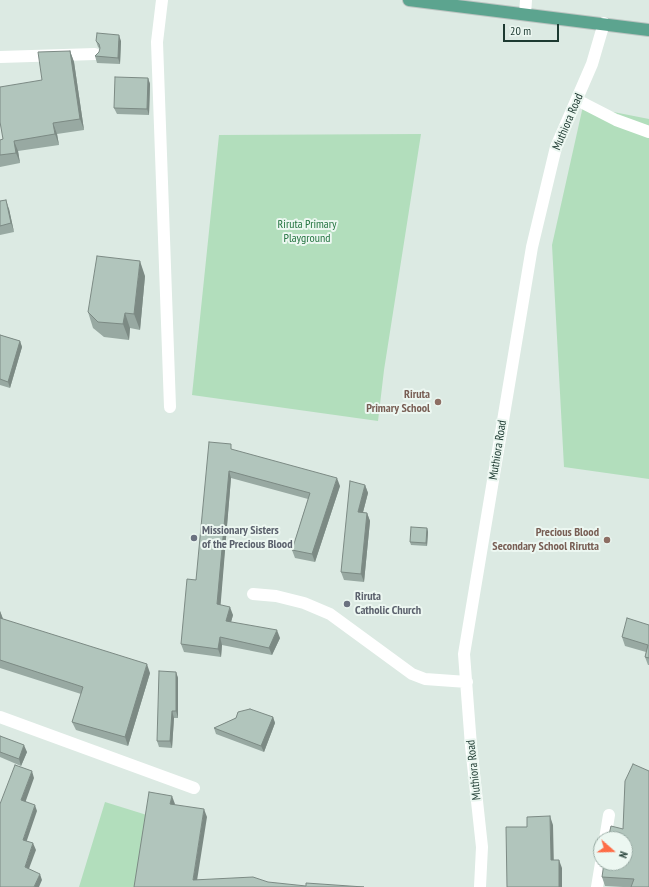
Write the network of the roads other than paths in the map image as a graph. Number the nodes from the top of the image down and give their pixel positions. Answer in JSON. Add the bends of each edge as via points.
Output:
{"nodes":[{"id":1,"x":162,"y":0,"type":"edge"},
{"id":2,"x":414,"y":0,"type":"edge"},
{"id":3,"x":526,"y":0,"type":"edge"},
{"id":4,"x":429,"y":1,"type":"edge"},
{"id":5,"x":525,"y":14,"type":"junction"},
{"id":6,"x":604,"y":23,"type":"junction"},
{"id":7,"x":649,"y":30,"type":"edge"},
{"id":8,"x":95,"y":54,"type":"edge"},
{"id":9,"x":0,"y":57,"type":"edge"},
{"id":10,"x":577,"y":100,"type":"junction"},
{"id":11,"x":649,"y":132,"type":"edge"},
{"id":12,"x":170,"y":407,"type":"dead end"},
{"id":13,"x":253,"y":594,"type":"dead end"},
{"id":14,"x":467,"y":682,"type":"junction"},
{"id":15,"x":0,"y":717,"type":"edge"},
{"id":16,"x":194,"y":788,"type":"dead end"},
{"id":17,"x":609,"y":815,"type":"dead end"},
{"id":18,"x":606,"y":831,"type":"edge"},
{"id":19,"x":600,"y":871,"type":"edge"},
{"id":20,"x":480,"y":887,"type":"edge"},
{"id":21,"x":597,"y":887,"type":"edge"}],
"edges":[{"from":1,"to":12,"type":"street","via":[[157,42]]},
{"from":2,"to":4,"type":"main road"},
{"from":3,"to":5,"type":"street"},
{"from":4,"to":5,"type":"main road"},
{"from":5,"to":6,"type":"main road"},
{"from":6,"to":7,"type":"main road"},
{"from":6,"to":10,"type":"street","name":"Muthiora Road","via":[[592,64]]},
{"from":8,"to":9,"type":"street"},
{"from":10,"to":11,"type":"street","via":[[616,120]]},
{"from":10,"to":14,"type":"street","name":"Muthiora Road","via":[[556,147],[532,247],[464,654]]},
{"from":13,"to":14,"type":"street","via":[[276,596],[304,603],[330,614],[412,674],[425,678]]},
{"from":14,"to":20,"type":"street","name":"Muthiora Road","via":[[482,847]]},
{"from":15,"to":16,"type":"street"},
{"from":17,"to":18,"type":"street"},
{"from":19,"to":21,"type":"street"}]}
